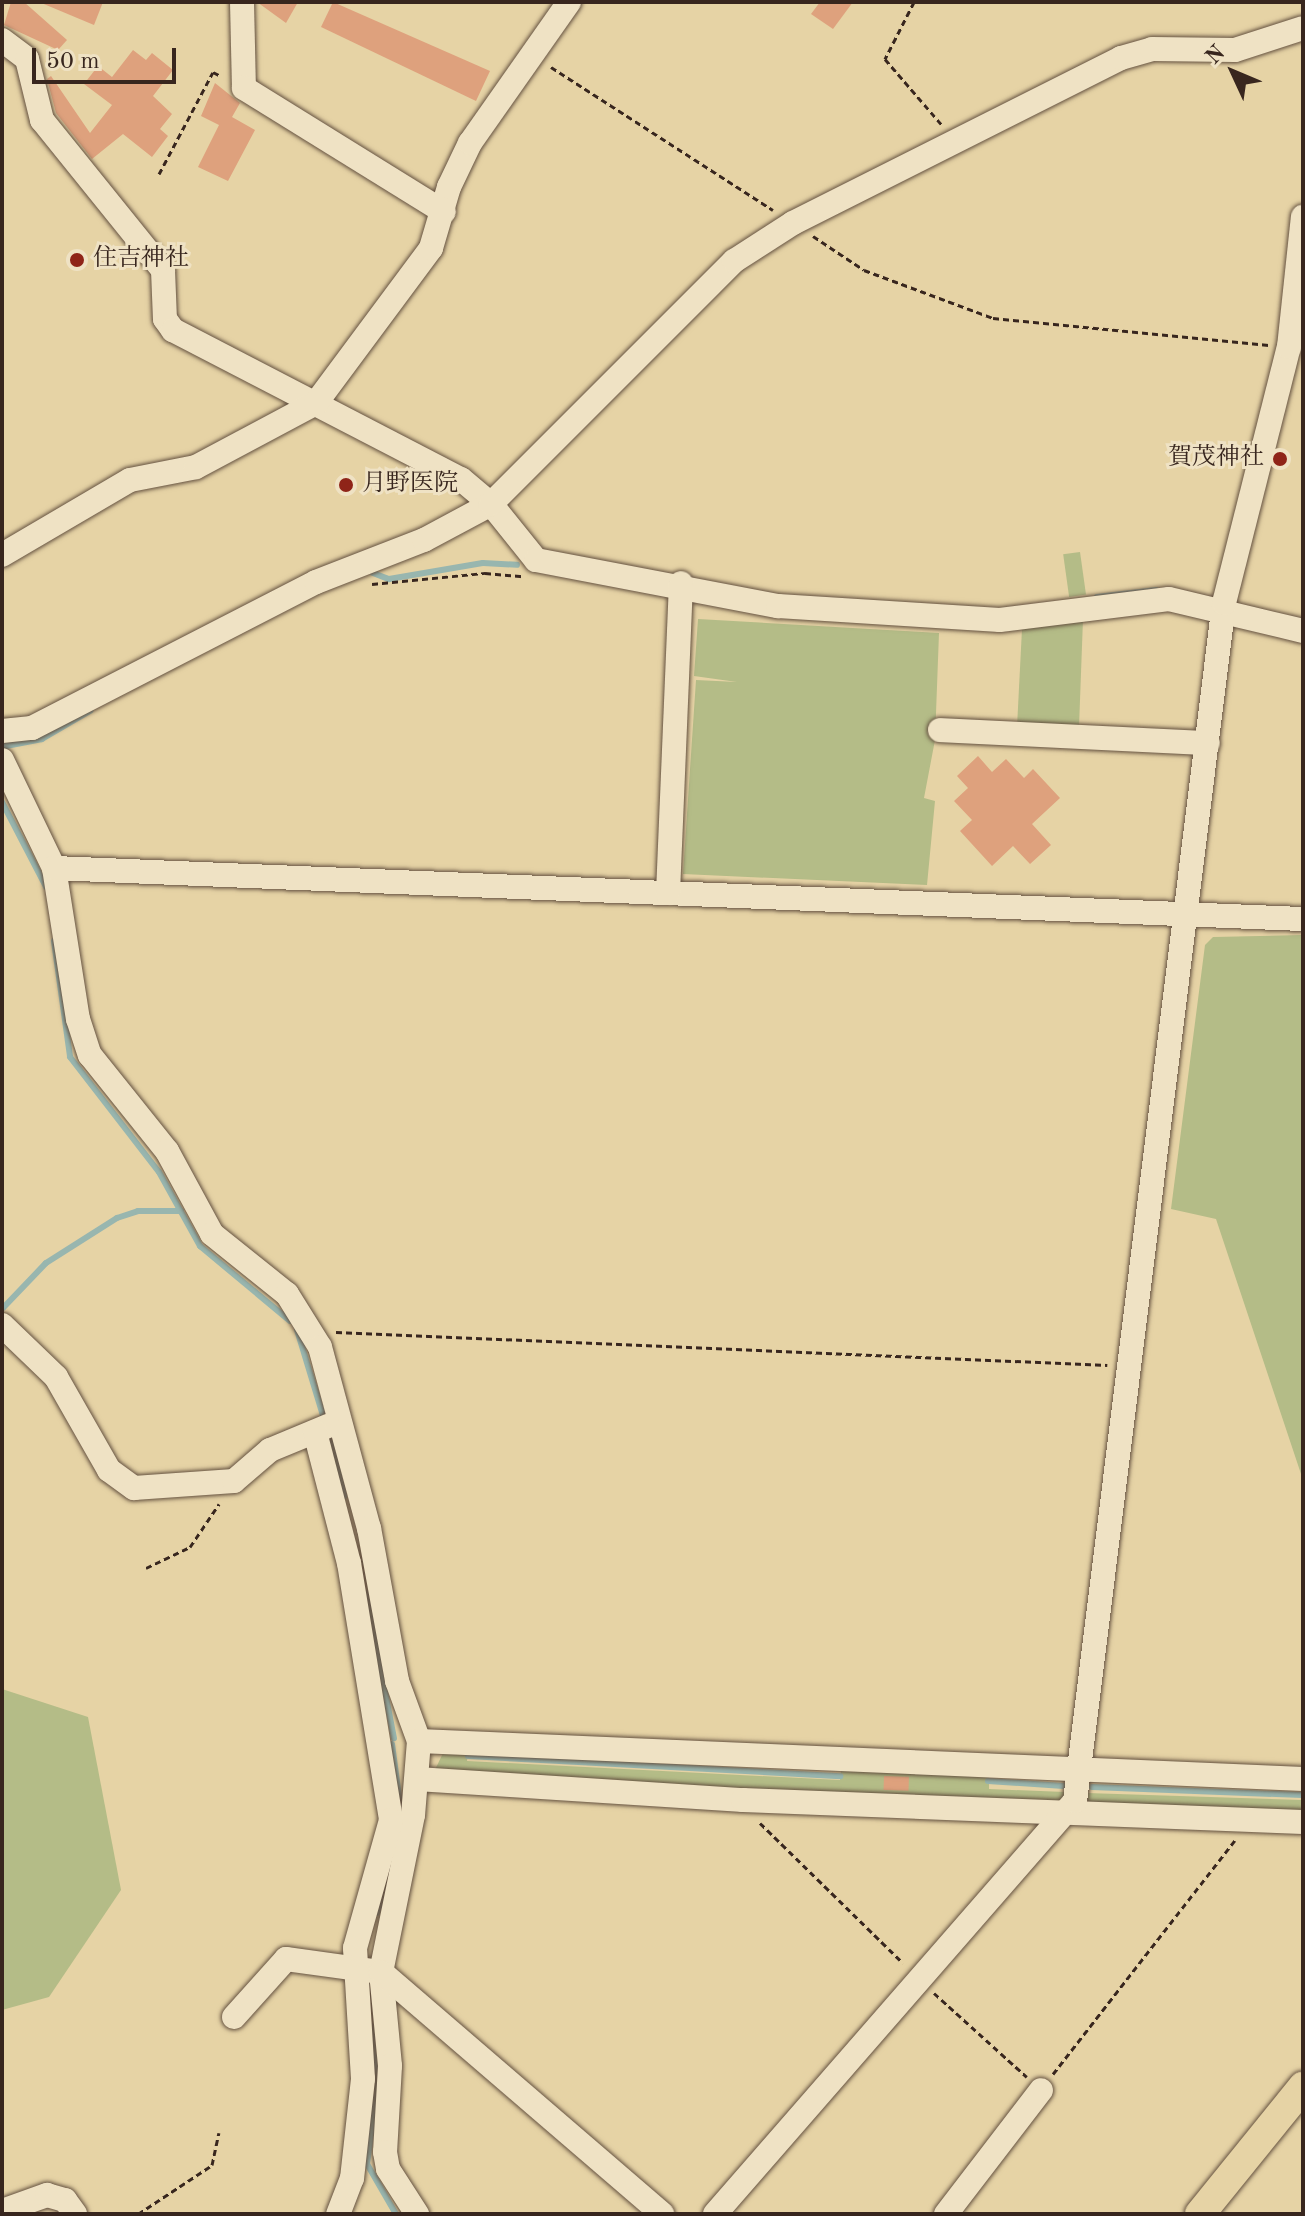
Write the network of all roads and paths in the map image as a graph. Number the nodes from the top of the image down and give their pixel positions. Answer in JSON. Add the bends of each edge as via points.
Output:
{"nodes":[{"id":1,"x":242,"y":2,"type":"edge"},
{"id":2,"x":569,"y":2,"type":"edge"},
{"id":3,"x":914,"y":2,"type":"edge"},
{"id":4,"x":1303,"y":28,"type":"edge"},
{"id":5,"x":2,"y":40,"type":"edge"},
{"id":6,"x":533,"y":55,"type":"junction"},
{"id":7,"x":244,"y":88,"type":"junction"},
{"id":8,"x":954,"y":144,"type":"junction"},
{"id":9,"x":159,"y":174,"type":"dead end"},
{"id":10,"x":444,"y":212,"type":"junction"},
{"id":11,"x":1303,"y":217,"type":"edge"},
{"id":12,"x":793,"y":223,"type":"junction"},
{"id":13,"x":1289,"y":347,"type":"junction"},
{"id":14,"x":1279,"y":384,"type":"junction"},
{"id":15,"x":1303,"y":392,"type":"edge"},
{"id":16,"x":316,"y":403,"type":"junction"},
{"id":17,"x":491,"y":504,"type":"junction"},
{"id":18,"x":2,"y":555,"type":"edge"},
{"id":19,"x":536,"y":560,"type":"junction"},
{"id":20,"x":352,"y":567,"type":"junction"},
{"id":21,"x":681,"y":583,"type":"junction"},
{"id":22,"x":1224,"y":610,"type":"junction"},
{"id":23,"x":1303,"y":631,"type":"edge"},
{"id":24,"x":940,"y":730,"type":"dead end"},
{"id":25,"x":2,"y":731,"type":"edge"},
{"id":26,"x":1208,"y":743,"type":"junction"},
{"id":27,"x":2,"y":760,"type":"edge"},
{"id":28,"x":54,"y":868,"type":"junction"},
{"id":29,"x":668,"y":893,"type":"junction"},
{"id":30,"x":1184,"y":914,"type":"junction"},
{"id":31,"x":1303,"y":919,"type":"edge"},
{"id":32,"x":2,"y":1325,"type":"edge"},
{"id":33,"x":316,"y":1334,"type":"junction"},
{"id":34,"x":1128,"y":1366,"type":"junction"},
{"id":35,"x":340,"y":1421,"type":"junction"},
{"id":36,"x":315,"y":1432,"type":"junction"},
{"id":37,"x":234,"y":1481,"type":"junction"},
{"id":38,"x":146,"y":1568,"type":"dead end"},
{"id":39,"x":419,"y":1741,"type":"junction"},
{"id":40,"x":1079,"y":1769,"type":"junction"},
{"id":41,"x":417,"y":1779,"type":"junction"},
{"id":42,"x":1303,"y":1779,"type":"edge"},
{"id":43,"x":743,"y":1800,"type":"junction"},
{"id":44,"x":1069,"y":1812,"type":"junction"},
{"id":45,"x":1250,"y":1821,"type":"junction"},
{"id":46,"x":1303,"y":1822,"type":"edge"},
{"id":47,"x":369,"y":1970,"type":"junction"},
{"id":48,"x":921,"y":1981,"type":"junction"},
{"id":49,"x":234,"y":2017,"type":"dead end"},
{"id":50,"x":1303,"y":2087,"type":"edge"},
{"id":51,"x":1041,"y":2090,"type":"junction"},
{"id":52,"x":219,"y":2133,"type":"dead end"},
{"id":53,"x":370,"y":2174,"type":"junction"},
{"id":54,"x":2,"y":2211,"type":"edge"},
{"id":55,"x":75,"y":2214,"type":"edge"},
{"id":56,"x":138,"y":2214,"type":"edge"},
{"id":57,"x":338,"y":2214,"type":"edge"},
{"id":58,"x":417,"y":2214,"type":"edge"},
{"id":59,"x":662,"y":2214,"type":"edge"},
{"id":60,"x":715,"y":2214,"type":"edge"},
{"id":61,"x":946,"y":2214,"type":"edge"},
{"id":62,"x":1200,"y":2214,"type":"edge"}],
"edges":[{"from":1,"to":7,"type":"street"},
{"from":2,"to":6,"type":"street"},
{"from":3,"to":8,"type":"path","via":[[885,59]]},
{"from":4,"to":8,"type":"street","via":[[1235,50],[1152,49],[1121,58]]},
{"from":5,"to":16,"type":"street","via":[[27,59],[42,120],[163,270],[165,319],[173,330]]},
{"from":6,"to":10,"type":"street","via":[[470,143]]},
{"from":6,"to":12,"type":"path"},
{"from":7,"to":9,"type":"path","via":[[213,72]]},
{"from":7,"to":10,"type":"street"},
{"from":8,"to":12,"type":"street"},
{"from":10,"to":16,"type":"street","via":[[431,248]]},
{"from":11,"to":13,"type":"street"},
{"from":12,"to":13,"type":"path","via":[[864,270],[993,318]]},
{"from":12,"to":17,"type":"street","via":[[734,261]]},
{"from":13,"to":14,"type":"street"},
{"from":14,"to":15,"type":"street"},
{"from":14,"to":22,"type":"street","via":[[1239,527]]},
{"from":16,"to":17,"type":"street","via":[[461,479]]},
{"from":16,"to":18,"type":"street","via":[[196,467],[130,480]]},
{"from":17,"to":19,"type":"street"},
{"from":17,"to":20,"type":"street"},
{"from":19,"to":20,"type":"path","via":[[521,576],[485,573],[381,587],[358,580]]},
{"from":19,"to":21,"type":"street"},
{"from":20,"to":25,"type":"street","via":[[32,728]]},
{"from":21,"to":22,"type":"street","via":[[778,606],[1000,620],[1041,619],[1143,598]]},
{"from":21,"to":29,"type":"street"},
{"from":22,"to":23,"type":"street"},
{"from":22,"to":26,"type":"street"},
{"from":24,"to":26,"type":"street"},
{"from":26,"to":30,"type":"street"},
{"from":27,"to":28,"type":"street"},
{"from":28,"to":29,"type":"street"},
{"from":28,"to":33,"type":"street","via":[[78,1019],[90,1055],[167,1151],[212,1234],[287,1294]]},
{"from":29,"to":30,"type":"street"},
{"from":30,"to":31,"type":"street"},
{"from":30,"to":34,"type":"street"},
{"from":32,"to":37,"type":"street","via":[[56,1377],[121,1482],[134,1488]]},
{"from":33,"to":34,"type":"path"},
{"from":33,"to":35,"type":"street"},
{"from":34,"to":40,"type":"street"},
{"from":35,"to":36,"type":"street"},
{"from":35,"to":39,"type":"street","via":[[369,1528],[397,1681]]},
{"from":36,"to":37,"type":"street","via":[[270,1450]]},
{"from":36,"to":47,"type":"street","via":[[349,1563],[390,1792],[389,1840],[355,1948]]},
{"from":37,"to":38,"type":"path","via":[[190,1547]]},
{"from":39,"to":40,"type":"street"},
{"from":39,"to":41,"type":"street"},
{"from":40,"to":42,"type":"street"},
{"from":40,"to":44,"type":"street"},
{"from":41,"to":43,"type":"street"},
{"from":41,"to":47,"type":"street"},
{"from":43,"to":44,"type":"street"},
{"from":43,"to":48,"type":"path"},
{"from":44,"to":45,"type":"street"},
{"from":44,"to":48,"type":"street"},
{"from":45,"to":46,"type":"street"},
{"from":45,"to":51,"type":"path"},
{"from":47,"to":49,"type":"street","via":[[286,1959]]},
{"from":47,"to":53,"type":"street","via":[[363,2079]]},
{"from":47,"to":53,"type":"street","via":[[390,2066]]},
{"from":47,"to":59,"type":"street"},
{"from":48,"to":51,"type":"path"},
{"from":48,"to":60,"type":"street"},
{"from":50,"to":62,"type":"main road"},
{"from":51,"to":61,"type":"street"},
{"from":52,"to":56,"type":"path","via":[[212,2165]]},
{"from":53,"to":57,"type":"street"},
{"from":53,"to":58,"type":"street"},
{"from":54,"to":55,"type":"street","via":[[47,2195],[65,2200]]}]}
